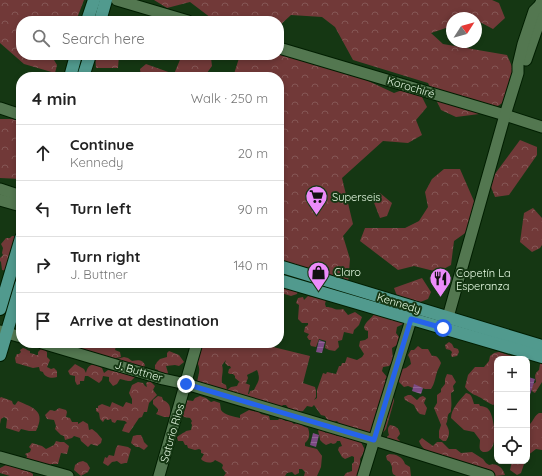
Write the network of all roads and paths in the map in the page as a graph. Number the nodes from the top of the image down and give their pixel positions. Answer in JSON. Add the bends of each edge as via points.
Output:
{"nodes":[{"id":1,"x":94,"y":0,"type":"edge"},
{"id":2,"x":106,"y":0,"type":"edge"},
{"id":3,"x":117,"y":0,"type":"edge"},
{"id":4,"x":541,"y":3,"type":"edge"},
{"id":5,"x":89,"y":16,"type":"edge"},
{"id":6,"x":101,"y":16,"type":"edge"},
{"id":7,"x":171,"y":16,"type":"edge"},
{"id":8,"x":284,"y":49,"type":"edge"},
{"id":9,"x":75,"y":60,"type":"edge"},
{"id":10,"x":88,"y":60,"type":"edge"},
{"id":11,"x":71,"y":72,"type":"edge"},
{"id":12,"x":85,"y":72,"type":"edge"},
{"id":13,"x":0,"y":108,"type":"edge"},
{"id":14,"x":16,"y":113,"type":"edge"},
{"id":15,"x":505,"y":115,"type":"junction"},
{"id":16,"x":542,"y":127,"type":"edge"},
{"id":17,"x":0,"y":189,"type":"edge"},
{"id":18,"x":16,"y":194,"type":"edge"},
{"id":19,"x":0,"y":200,"type":"edge"},
{"id":20,"x":16,"y":205,"type":"edge"},
{"id":21,"x":16,"y":251,"type":"edge"},
{"id":22,"x":284,"y":268,"type":"edge"},
{"id":23,"x":284,"y":281,"type":"edge"},
{"id":24,"x":4,"y":282,"type":"edge"},
{"id":25,"x":16,"y":297,"type":"edge"},
{"id":26,"x":0,"y":309,"type":"edge"},
{"id":27,"x":413,"y":313,"type":"junction"},
{"id":28,"x":445,"y":323,"type":"junction"},
{"id":29,"x":3,"y":332,"type":"edge"},
{"id":30,"x":16,"y":336,"type":"edge"},
{"id":31,"x":542,"y":346,"type":"edge"},
{"id":32,"x":59,"y":348,"type":"edge"},
{"id":33,"x":196,"y":348,"type":"edge"},
{"id":34,"x":0,"y":355,"type":"edge"},
{"id":35,"x":542,"y":357,"type":"edge"},
{"id":36,"x":186,"y":384,"type":"junction"},
{"id":37,"x":374,"y":440,"type":"junction"},
{"id":38,"x":0,"y":457,"type":"edge"},
{"id":39,"x":68,"y":476,"type":"edge"},
{"id":40,"x":159,"y":476,"type":"edge"},
{"id":41,"x":363,"y":476,"type":"edge"},
{"id":42,"x":489,"y":476,"type":"edge"}],
"edges":[{"from":1,"to":5,"type":"main road"},
{"from":2,"to":6,"type":"main road"},
{"from":3,"to":7,"type":"street"},
{"from":4,"to":15,"type":"street","via":[[542,14],[523,67],[518,73]]},
{"from":8,"to":15,"type":"street","name":"Korochiré"},
{"from":9,"to":11,"type":"main road"},
{"from":10,"to":12,"type":"main road"},
{"from":13,"to":14,"type":"street"},
{"from":15,"to":16,"type":"street","name":"Korochiré"},
{"from":15,"to":28,"type":"street"},
{"from":17,"to":18,"type":"street"},
{"from":19,"to":20,"type":"street"},
{"from":21,"to":24,"type":"main road"},
{"from":22,"to":27,"type":"main road","name":"Kennedy"},
{"from":23,"to":27,"type":"main road","name":"Kennedy"},
{"from":24,"to":26,"type":"main road"},
{"from":25,"to":29,"type":"main road"},
{"from":27,"to":28,"type":"main road","name":"Kennedy"},
{"from":27,"to":37,"type":"street"},
{"from":28,"to":31,"type":"main road","name":"Kennedy"},
{"from":28,"to":35,"type":"main road","name":"Kennedy"},
{"from":29,"to":30,"type":"street"},
{"from":29,"to":34,"type":"main road"},
{"from":32,"to":36,"type":"street","name":"J. Buttner"},
{"from":33,"to":36,"type":"street","name":"Saturio Rios"},
{"from":36,"to":37,"type":"street","name":"J. Buttner"},
{"from":36,"to":40,"type":"street","name":"Saturio Rios"},
{"from":37,"to":41,"type":"street"},
{"from":37,"to":42,"type":"street","name":"J. Buttner"},
{"from":38,"to":39,"type":"street"}]}
